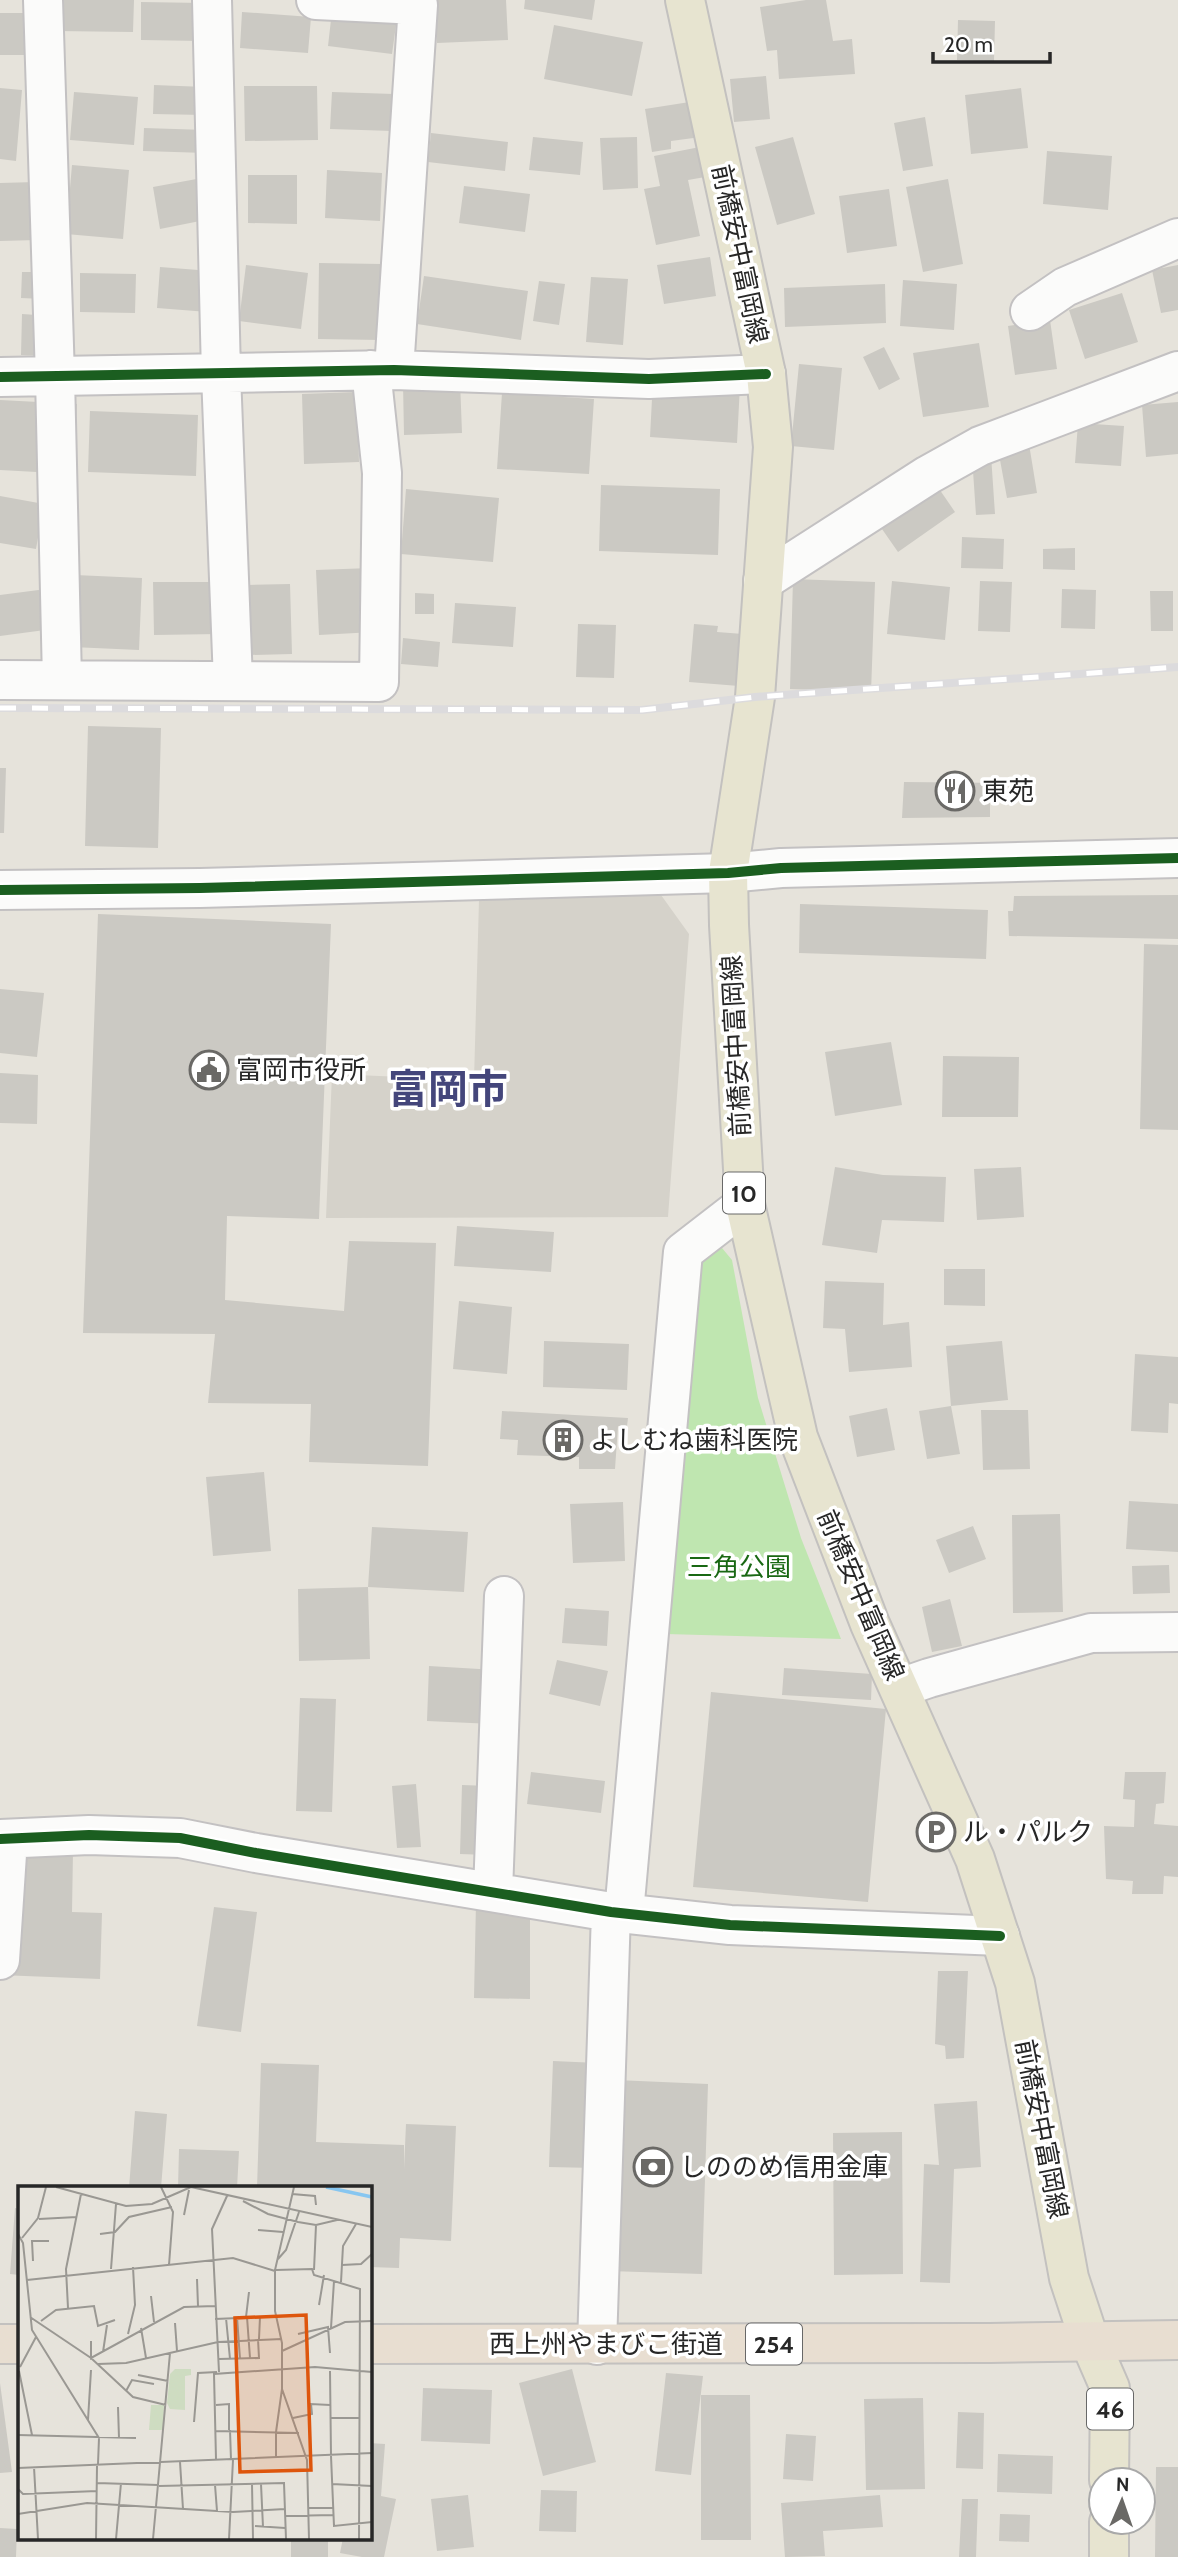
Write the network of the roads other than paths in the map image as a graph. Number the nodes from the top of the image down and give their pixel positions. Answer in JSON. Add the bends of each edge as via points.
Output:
{"nodes":[{"id":1,"x":43,"y":0,"type":"edge"},
{"id":2,"x":212,"y":0,"type":"edge"},
{"id":3,"x":316,"y":0,"type":"edge"},
{"id":4,"x":685,"y":0,"type":"edge"},
{"id":5,"x":1178,"y":238,"type":"edge"},
{"id":6,"x":1030,"y":311,"type":"dead end"},
{"id":7,"x":382,"y":370,"type":"junction"},
{"id":8,"x":1178,"y":371,"type":"edge"},
{"id":9,"x":221,"y":374,"type":"junction"},
{"id":10,"x":766,"y":374,"type":"junction"},
{"id":11,"x":0,"y":377,"type":"edge"},
{"id":12,"x":55,"y":377,"type":"junction"},
{"id":13,"x":763,"y":581,"type":"junction"},
{"id":14,"x":0,"y":680,"type":"edge"},
{"id":15,"x":62,"y":680,"type":"junction"},
{"id":16,"x":233,"y":681,"type":"junction"},
{"id":17,"x":1178,"y":858,"type":"edge"},
{"id":18,"x":728,"y":873,"type":"junction"},
{"id":19,"x":0,"y":890,"type":"edge"},
{"id":20,"x":745,"y":1205,"type":"junction"},
{"id":21,"x":504,"y":1596,"type":"dead end"},
{"id":22,"x":1178,"y":1632,"type":"edge"},
{"id":23,"x":900,"y":1688,"type":"junction"},
{"id":24,"x":4,"y":1839,"type":"edge"},
{"id":25,"x":493,"y":1892,"type":"junction"},
{"id":26,"x":617,"y":1913,"type":"junction"},
{"id":27,"x":1000,"y":1936,"type":"junction"},
{"id":28,"x":0,"y":1960,"type":"edge"},
{"id":29,"x":1178,"y":2340,"type":"edge"},
{"id":30,"x":1090,"y":2342,"type":"junction"},
{"id":31,"x":0,"y":2344,"type":"edge"},
{"id":32,"x":18,"y":2344,"type":"edge"},
{"id":33,"x":371,"y":2344,"type":"edge"},
{"id":34,"x":597,"y":2345,"type":"junction"},
{"id":35,"x":1109,"y":2466,"type":"edge"},
{"id":36,"x":1109,"y":2536,"type":"edge"},
{"id":37,"x":1108,"y":2557,"type":"edge"}],
"edges":[{"from":1,"to":12,"type":"street"},
{"from":2,"to":9,"type":"street"},
{"from":3,"to":7,"type":"street","via":[[418,5]]},
{"from":4,"to":10,"type":"main road","name":"前橋安中富岡線","number":"10"},
{"from":5,"to":6,"type":"street","via":[[1065,287]]},
{"from":7,"to":9,"type":"street"},
{"from":7,"to":10,"type":"street","via":[[649,379]]},
{"from":7,"to":16,"type":"street","via":[[379,681]]},
{"from":8,"to":13,"type":"street","via":[[980,446]]},
{"from":9,"to":12,"type":"street"},
{"from":9,"to":16,"type":"street"},
{"from":10,"to":13,"type":"main road","name":"前橋安中富岡線","number":"10","via":[[773,447]]},
{"from":11,"to":12,"type":"street"},
{"from":12,"to":15,"type":"street"},
{"from":13,"to":18,"type":"main road","name":"前橋安中富岡線","number":"10","via":[[755,697]]},
{"from":14,"to":15,"type":"street"},
{"from":15,"to":16,"type":"street"},
{"from":17,"to":18,"type":"street"},
{"from":18,"to":19,"type":"street"},
{"from":18,"to":20,"type":"main road","name":"前橋安中富岡線","number":"10"},
{"from":20,"to":23,"type":"main road","name":"前橋安中富岡線","number":"10","via":[[797,1437]]},
{"from":20,"to":26,"type":"street","via":[[683,1252]]},
{"from":21,"to":25,"type":"street"},
{"from":22,"to":23,"type":"street","via":[[1091,1633]]},
{"from":23,"to":27,"type":"main road","name":"前橋安中富岡線","number":"10","via":[[975,1860]]},
{"from":24,"to":25,"type":"street","via":[[89,1835],[180,1838]]},
{"from":24,"to":28,"type":"street"},
{"from":25,"to":26,"type":"street"},
{"from":26,"to":27,"type":"street","via":[[730,1926]]},
{"from":26,"to":34,"type":"street"},
{"from":27,"to":30,"type":"main road","name":"前橋安中富岡線","number":"10","via":[[1015,1983],[1069,2278]]},
{"from":29,"to":30,"type":"highway","name":"西上州やまびこ街道","number":"254"},
{"from":30,"to":34,"type":"highway","name":"西上州やまびこ街道","number":"254"},
{"from":30,"to":35,"type":"main road","number":"46","via":[[1110,2388]]},
{"from":31,"to":32,"type":"highway"},
{"from":33,"to":34,"type":"highway","name":"西上州やまびこ街道","number":"254"},
{"from":36,"to":37,"type":"main road"}]}
